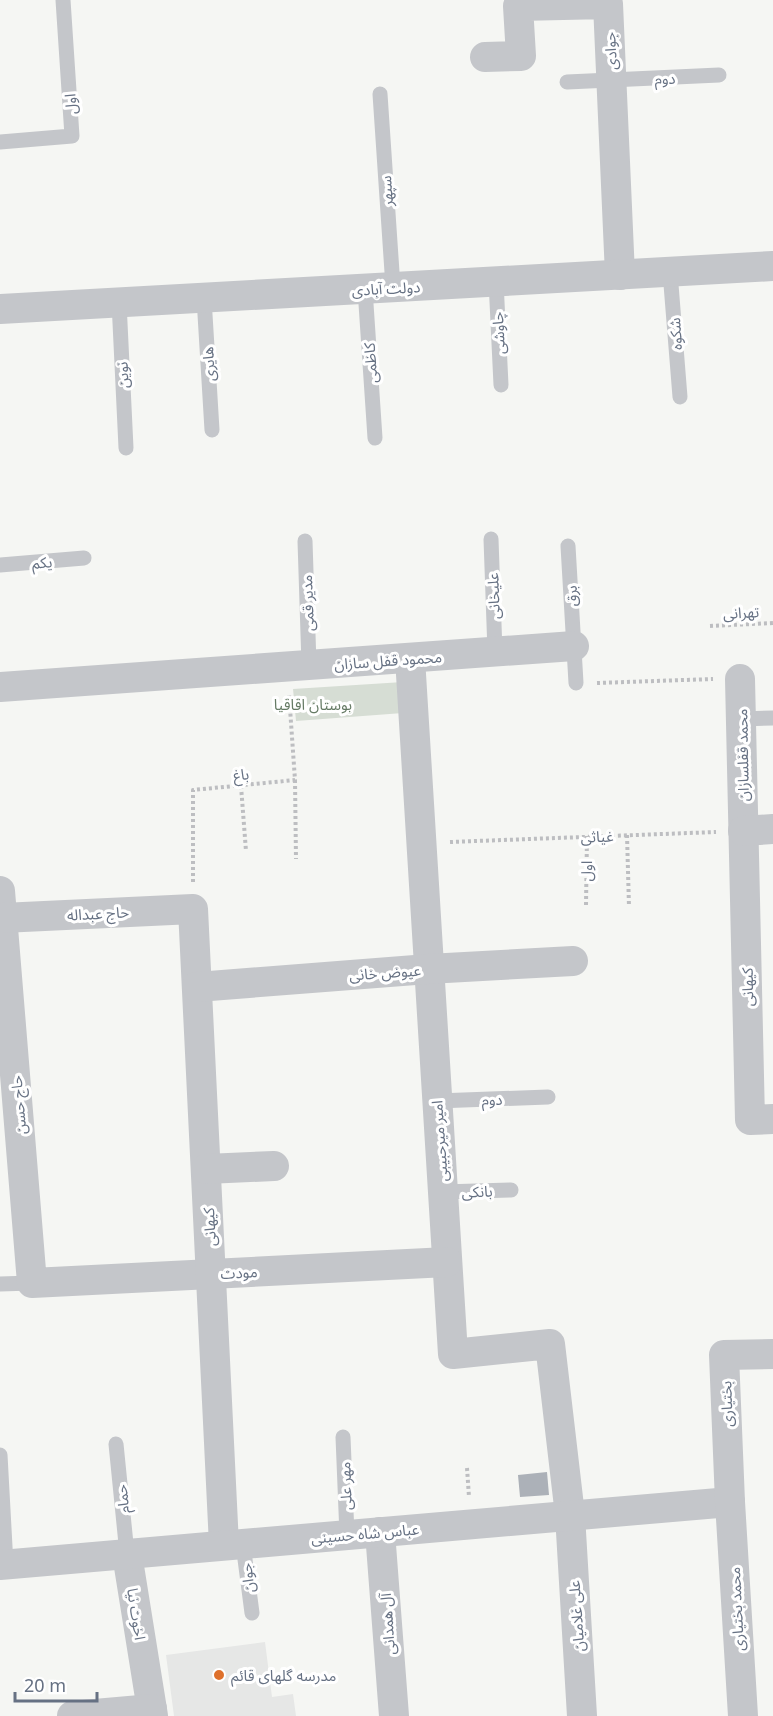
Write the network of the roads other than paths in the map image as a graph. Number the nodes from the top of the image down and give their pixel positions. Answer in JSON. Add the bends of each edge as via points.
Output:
{"nodes":[{"id":1,"x":63,"y":0,"type":"edge"},
{"id":2,"x":485,"y":57,"type":"dead end"},
{"id":3,"x":718,"y":75,"type":"dead end"},
{"id":4,"x":611,"y":80,"type":"junction"},
{"id":5,"x":567,"y":82,"type":"dead end"},
{"id":6,"x":380,"y":94,"type":"dead end"},
{"id":7,"x":0,"y":142,"type":"edge"},
{"id":8,"x":773,"y":266,"type":"edge"},
{"id":9,"x":670,"y":272,"type":"junction"},
{"id":10,"x":620,"y":274,"type":"junction"},
{"id":11,"x":496,"y":281,"type":"junction"},
{"id":12,"x":379,"y":288,"type":"junction"},
{"id":13,"x":204,"y":298,"type":"junction"},
{"id":14,"x":119,"y":302,"type":"junction"},
{"id":15,"x":0,"y":309,"type":"edge"},
{"id":16,"x":501,"y":385,"type":"dead end"},
{"id":17,"x":680,"y":397,"type":"dead end"},
{"id":18,"x":212,"y":430,"type":"dead end"},
{"id":19,"x":375,"y":438,"type":"dead end"},
{"id":20,"x":126,"y":448,"type":"dead end"},
{"id":21,"x":491,"y":539,"type":"dead end"},
{"id":22,"x":305,"y":541,"type":"dead end"},
{"id":23,"x":568,"y":546,"type":"dead end"},
{"id":24,"x":84,"y":558,"type":"dead end"},
{"id":25,"x":0,"y":565,"type":"edge"},
{"id":26,"x":574,"y":646,"type":"junction"},
{"id":27,"x":495,"y":652,"type":"junction"},
{"id":28,"x":410,"y":658,"type":"junction"},
{"id":29,"x":298,"y":666,"type":"junction"},
{"id":30,"x":740,"y":679,"type":"road end"},
{"id":31,"x":576,"y":683,"type":"road end"},
{"id":32,"x":0,"y":687,"type":"edge"},
{"id":33,"x":773,"y":718,"type":"edge"},
{"id":34,"x":741,"y":719,"type":"junction"},
{"id":35,"x":773,"y":830,"type":"edge"},
{"id":36,"x":743,"y":831,"type":"junction"},
{"id":37,"x":1,"y":905,"type":"edge"},
{"id":38,"x":193,"y":909,"type":"joint"},
{"id":39,"x":2,"y":948,"type":"edge"},
{"id":40,"x":573,"y":961,"type":"dead end"},
{"id":41,"x":428,"y":969,"type":"junction"},
{"id":42,"x":197,"y":987,"type":"junction"},
{"id":43,"x":548,"y":1097,"type":"dead end"},
{"id":44,"x":437,"y":1101,"type":"junction"},
{"id":45,"x":773,"y":1119,"type":"edge"},
{"id":46,"x":274,"y":1166,"type":"dead end"},
{"id":47,"x":206,"y":1169,"type":"junction"},
{"id":48,"x":511,"y":1190,"type":"dead end"},
{"id":49,"x":442,"y":1192,"type":"junction"},
{"id":50,"x":447,"y":1262,"type":"junction"},
{"id":51,"x":211,"y":1274,"type":"junction"},
{"id":52,"x":32,"y":1283,"type":"junction"},
{"id":53,"x":0,"y":1284,"type":"edge"},
{"id":54,"x":773,"y":1354,"type":"edge"},
{"id":55,"x":343,"y":1437,"type":"dead end"},
{"id":56,"x":116,"y":1444,"type":"dead end"},
{"id":57,"x":0,"y":1455,"type":"edge"},
{"id":58,"x":730,"y":1502,"type":"junction"},
{"id":59,"x":570,"y":1515,"type":"junction"},
{"id":60,"x":380,"y":1532,"type":"junction"},
{"id":61,"x":347,"y":1535,"type":"junction"},
{"id":62,"x":234,"y":1544,"type":"junction"},
{"id":63,"x":127,"y":1554,"type":"junction"},
{"id":64,"x":3,"y":1565,"type":"edge"},
{"id":65,"x":252,"y":1613,"type":"dead end"},
{"id":66,"x":152,"y":1713,"type":"edge"},
{"id":67,"x":72,"y":1716,"type":"edge"},
{"id":68,"x":394,"y":1716,"type":"edge"},
{"id":69,"x":582,"y":1716,"type":"edge"},
{"id":70,"x":743,"y":1716,"type":"edge"}],
"edges":[{"from":1,"to":7,"type":"lane","name":"اول","via":[[72,136]]},
{"from":2,"to":4,"type":"street","name":"جوادی","via":[[521,56],[518,6],[608,4]]},
{"from":3,"to":4,"type":"lane","name":"دوم"},
{"from":4,"to":5,"type":"lane"},
{"from":4,"to":10,"type":"street","name":"جوادی"},
{"from":6,"to":12,"type":"lane","name":"سپهر"},
{"from":8,"to":9,"type":"street","name":"دولت آبادی"},
{"from":9,"to":10,"type":"street","name":"دولت آبادی"},
{"from":9,"to":17,"type":"lane","name":"شکوه"},
{"from":10,"to":11,"type":"street","name":"دولت آبادی"},
{"from":11,"to":12,"type":"street","name":"دولت آبادی"},
{"from":11,"to":16,"type":"lane","name":"چاوشی"},
{"from":12,"to":13,"type":"street","name":"دولت آبادی"},
{"from":12,"to":19,"type":"lane","name":"کاظمی"},
{"from":13,"to":14,"type":"street","name":"دولت آبادی"},
{"from":13,"to":18,"type":"lane","name":"هایری"},
{"from":14,"to":15,"type":"street","name":"دولت آبادی"},
{"from":14,"to":20,"type":"lane","name":"نوین"},
{"from":21,"to":27,"type":"lane","name":"علیخانی"},
{"from":22,"to":29,"type":"lane","name":"مدیر قمی"},
{"from":23,"to":26,"type":"lane","name":"برق"},
{"from":24,"to":25,"type":"lane","name":"یکم"},
{"from":26,"to":27,"type":"street","name":"محمود قفل سازان"},
{"from":26,"to":31,"type":"lane"},
{"from":27,"to":28,"type":"street","name":"محمود قفل سازان"},
{"from":28,"to":29,"type":"street","name":"محمود قفل سازان"},
{"from":28,"to":41,"type":"street","name":"امیر میرحبیبی"},
{"from":29,"to":32,"type":"street","name":"محمود قفل سازان"},
{"from":30,"to":34,"type":"street","name":"محمد قفلسازان"},
{"from":33,"to":34,"type":"lane"},
{"from":34,"to":36,"type":"street","name":"محمد قفلسازان"},
{"from":35,"to":36,"type":"street"},
{"from":36,"to":45,"type":"street","name":"کیهانی","via":[[750,1120]]},
{"from":37,"to":38,"type":"street","name":"حاج عبداله"},
{"from":37,"to":39,"type":"street","name":"حاج حسن"},
{"from":38,"to":42,"type":"street","name":"کیهانی"},
{"from":39,"to":52,"type":"street","name":"حاج حسن"},
{"from":40,"to":41,"type":"street","name":"عیوض خانی"},
{"from":41,"to":42,"type":"street","name":"عیوض خانی"},
{"from":41,"to":44,"type":"street","name":"امیر میرحبیبی"},
{"from":42,"to":47,"type":"street","name":"کیهانی"},
{"from":43,"to":44,"type":"lane","name":"دوم"},
{"from":44,"to":49,"type":"street","name":"امیر میرحبیبی"},
{"from":46,"to":47,"type":"street"},
{"from":47,"to":51,"type":"street","name":"کیهانی"},
{"from":48,"to":49,"type":"lane","name":"بانکی"},
{"from":49,"to":50,"type":"street","name":"امیر میرحبیبی"},
{"from":50,"to":51,"type":"street","name":"مودت"},
{"from":50,"to":59,"type":"street","name":"امیر میرحبیبی","via":[[453,1354],[550,1344]]},
{"from":51,"to":52,"type":"street","name":"مودت"},
{"from":51,"to":62,"type":"street","name":"کیهانی"},
{"from":52,"to":53,"type":"lane"},
{"from":54,"to":58,"type":"street","name":"بختیاری","via":[[724,1355]]},
{"from":55,"to":61,"type":"lane","name":"مهر علی"},
{"from":56,"to":63,"type":"lane","name":"حمام"},
{"from":57,"to":64,"type":"lane"},
{"from":58,"to":59,"type":"street","name":"عباس شاه حسینی"},
{"from":58,"to":70,"type":"street","name":"محمد بختیاری"},
{"from":59,"to":60,"type":"street","name":"عباس شاه حسینی"},
{"from":59,"to":69,"type":"street","name":"علی غلامیان"},
{"from":60,"to":61,"type":"street","name":"عباس شاه حسینی"},
{"from":60,"to":68,"type":"street","name":"آل همدانی"},
{"from":61,"to":62,"type":"street","name":"عباس شاه حسینی"},
{"from":62,"to":63,"type":"street","name":"عباس شاه حسینی"},
{"from":62,"to":65,"type":"lane","name":"جوان"},
{"from":63,"to":64,"type":"street","name":"عباس شاه حسینی"},
{"from":63,"to":66,"type":"street","name":"اخوت نیا"},
{"from":66,"to":67,"type":"street","name":"اخوت نیا"}]}
